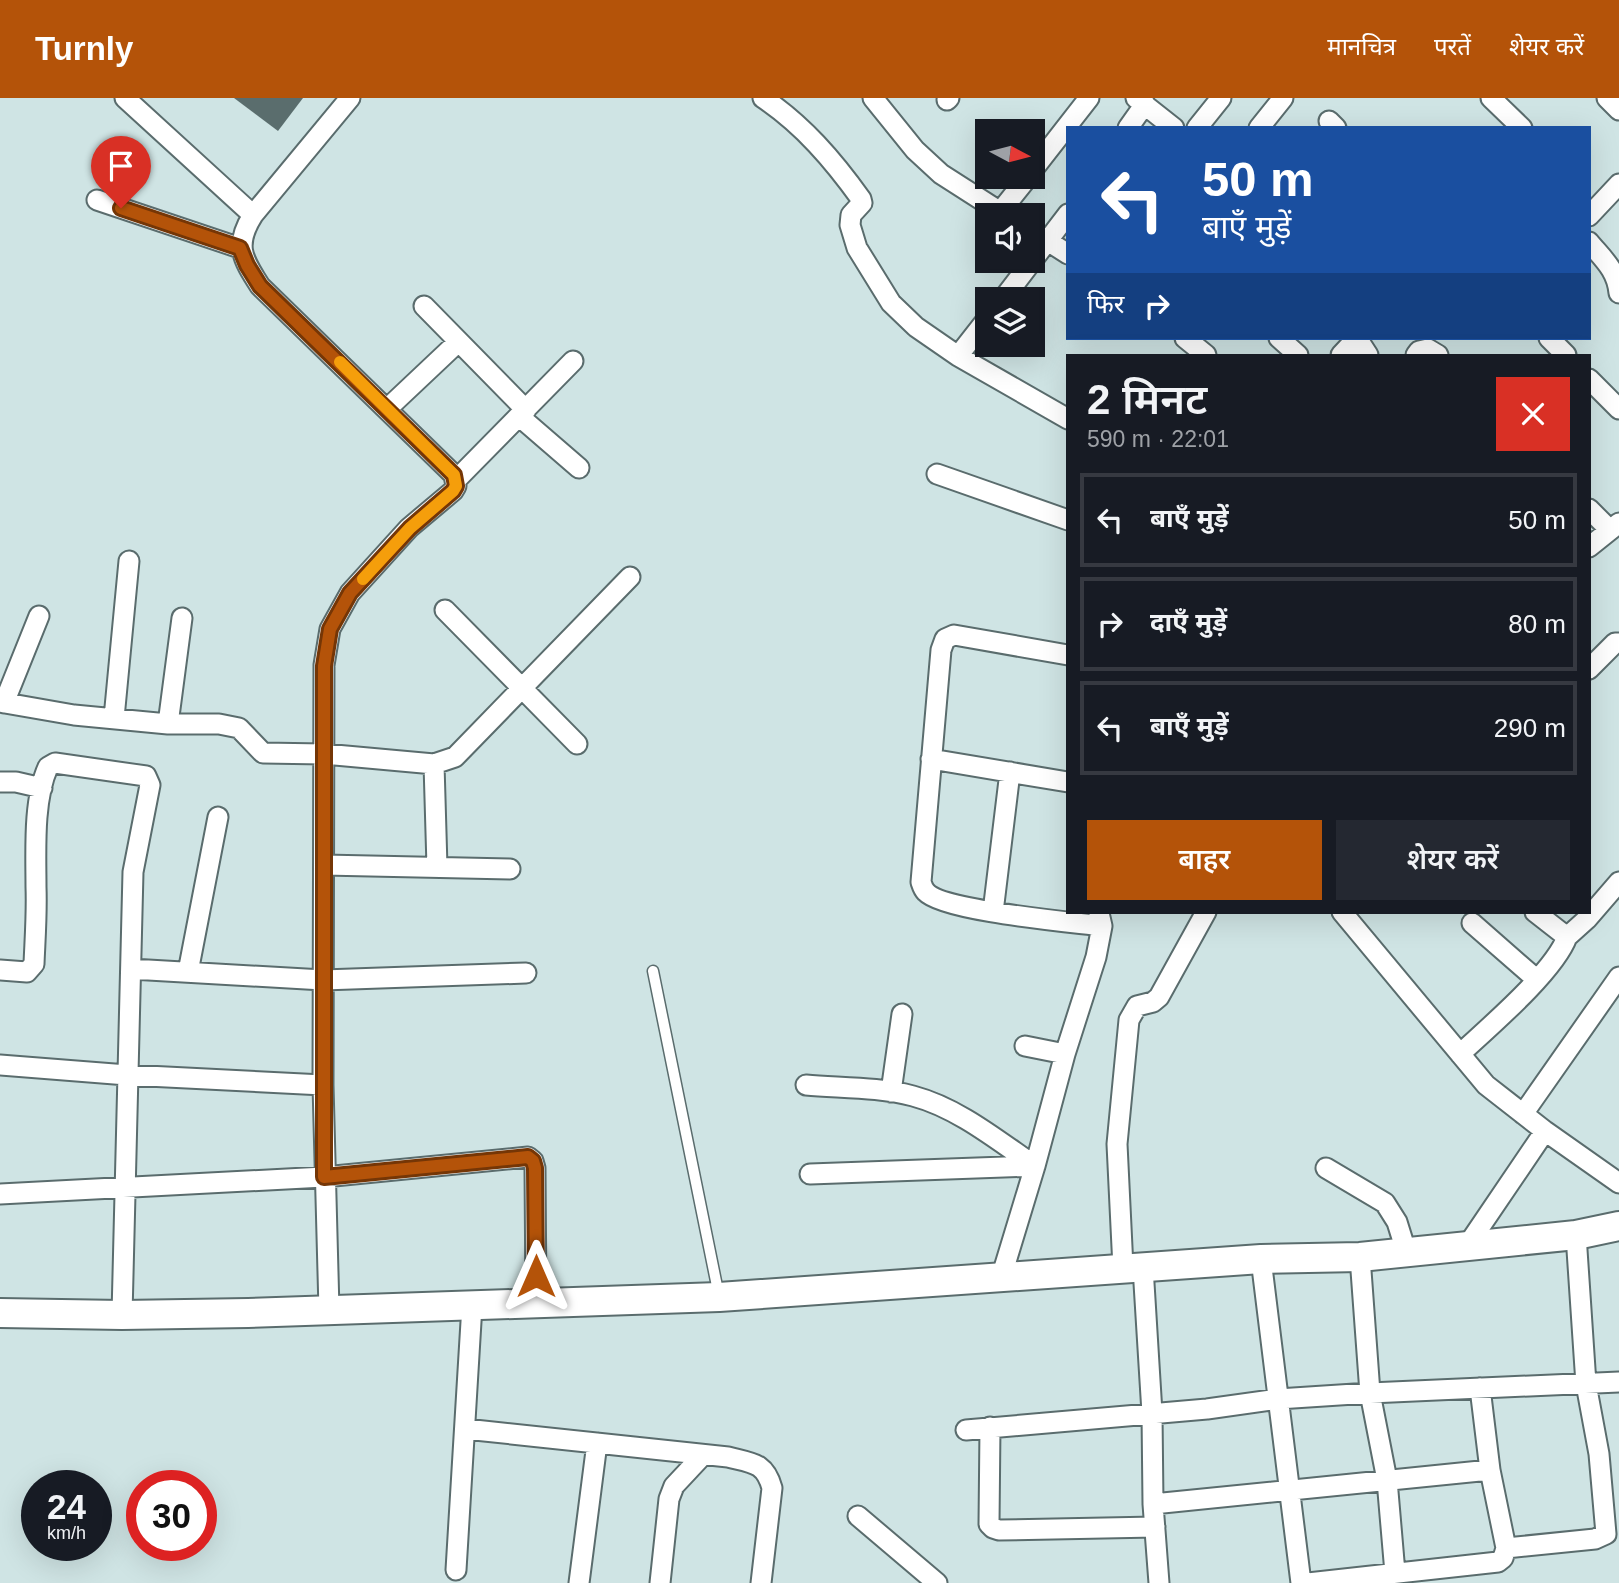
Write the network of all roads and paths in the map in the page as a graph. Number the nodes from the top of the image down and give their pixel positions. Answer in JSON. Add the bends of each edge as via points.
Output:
{"nodes":[{"id":1,"x":125,"y":98,"type":"edge"},
{"id":2,"x":350,"y":98,"type":"edge"},
{"id":3,"x":763,"y":98,"type":"edge"},
{"id":4,"x":873,"y":98,"type":"edge"},
{"id":5,"x":1089,"y":98,"type":"edge"},
{"id":6,"x":1221,"y":98,"type":"edge"},
{"id":7,"x":1283,"y":98,"type":"edge"},
{"id":8,"x":1491,"y":98,"type":"edge"},
{"id":9,"x":1607,"y":98,"type":"edge"},
{"id":10,"x":1140,"y":101,"type":"edge"},
{"id":11,"x":1619,"y":110,"type":"edge"},
{"id":12,"x":1067,"y":126,"type":"edge"},
{"id":13,"x":1129,"y":126,"type":"edge"},
{"id":14,"x":1171,"y":126,"type":"edge"},
{"id":15,"x":1201,"y":126,"type":"edge"},
{"id":16,"x":1261,"y":126,"type":"edge"},
{"id":17,"x":1520,"y":126,"type":"edge"},
{"id":18,"x":1066,"y":127,"type":"edge"},
{"id":19,"x":1045,"y":154,"type":"edge"},
{"id":20,"x":1619,"y":184,"type":"edge"},
{"id":21,"x":97,"y":200,"type":"dead end"},
{"id":22,"x":985,"y":203,"type":"edge"},
{"id":23,"x":1593,"y":204,"type":"edge"},
{"id":24,"x":253,"y":215,"type":"junction"},
{"id":25,"x":1066,"y":216,"type":"edge"},
{"id":26,"x":1045,"y":233,"type":"edge"},
{"id":27,"x":1045,"y":239,"type":"edge"},
{"id":28,"x":1591,"y":244,"type":"edge"},
{"id":29,"x":240,"y":248,"type":"junction"},
{"id":30,"x":1066,"y":253,"type":"edge"},
{"id":31,"x":1619,"y":293,"type":"edge"},
{"id":32,"x":424,"y":306,"type":"dead end"},
{"id":33,"x":975,"y":334,"type":"edge"},
{"id":34,"x":1187,"y":340,"type":"edge"},
{"id":35,"x":1281,"y":340,"type":"edge"},
{"id":36,"x":1355,"y":340,"type":"edge"},
{"id":37,"x":1551,"y":340,"type":"edge"},
{"id":38,"x":458,"y":342,"type":"junction"},
{"id":39,"x":1205,"y":354,"type":"edge"},
{"id":40,"x":1297,"y":354,"type":"edge"},
{"id":41,"x":1343,"y":354,"type":"edge"},
{"id":42,"x":1417,"y":354,"type":"edge"},
{"id":43,"x":1436,"y":354,"type":"edge"},
{"id":44,"x":1565,"y":354,"type":"edge"},
{"id":45,"x":958,"y":356,"type":"junction"},
{"id":46,"x":573,"y":361,"type":"dead end"},
{"id":47,"x":1591,"y":381,"type":"edge"},
{"id":48,"x":388,"y":408,"type":"junction"},
{"id":49,"x":1619,"y":409,"type":"edge"},
{"id":50,"x":523,"y":413,"type":"junction"},
{"id":51,"x":1066,"y":418,"type":"edge"},
{"id":52,"x":579,"y":468,"type":"dead end"},
{"id":53,"x":937,"y":474,"type":"dead end"},
{"id":54,"x":456,"y":480,"type":"junction"},
{"id":55,"x":1591,"y":510,"type":"edge"},
{"id":56,"x":1066,"y":519,"type":"edge"},
{"id":57,"x":1614,"y":527,"type":"edge"},
{"id":58,"x":1591,"y":545,"type":"edge"},
{"id":59,"x":129,"y":561,"type":"dead end"},
{"id":60,"x":630,"y":577,"type":"dead end"},
{"id":61,"x":445,"y":610,"type":"dead end"},
{"id":62,"x":38,"y":616,"type":"dead end"},
{"id":63,"x":182,"y":618,"type":"dead end"},
{"id":64,"x":1619,"y":643,"type":"edge"},
{"id":65,"x":1066,"y":655,"type":"edge"},
{"id":66,"x":1591,"y":667,"type":"edge"},
{"id":67,"x":521,"y":687,"type":"junction"},
{"id":68,"x":2,"y":702,"type":"edge"},
{"id":69,"x":114,"y":718,"type":"junction"},
{"id":70,"x":168,"y":724,"type":"junction"},
{"id":71,"x":577,"y":744,"type":"dead end"},
{"id":72,"x":324,"y":754,"type":"junction"},
{"id":73,"x":930,"y":759,"type":"junction"},
{"id":74,"x":434,"y":764,"type":"junction"},
{"id":75,"x":1010,"y":772,"type":"junction"},
{"id":76,"x":0,"y":782,"type":"edge"},
{"id":77,"x":1066,"y":782,"type":"edge"},
{"id":78,"x":42,"y":788,"type":"junction"},
{"id":79,"x":218,"y":817,"type":"dead end"},
{"id":80,"x":324,"y":865,"type":"junction"},
{"id":81,"x":437,"y":867,"type":"junction"},
{"id":82,"x":510,"y":869,"type":"dead end"},
{"id":83,"x":1619,"y":882,"type":"edge"},
{"id":84,"x":993,"y":912,"type":"junction"},
{"id":85,"x":1205,"y":914,"type":"edge"},
{"id":86,"x":1344,"y":914,"type":"edge"},
{"id":87,"x":1538,"y":914,"type":"edge"},
{"id":88,"x":1101,"y":919,"type":"edge"},
{"id":89,"x":1472,"y":923,"type":"dead end"},
{"id":90,"x":1567,"y":937,"type":"junction"},
{"id":91,"x":131,"y":969,"type":"junction"},
{"id":92,"x":0,"y":970,"type":"edge"},
{"id":93,"x":653,"y":971,"type":"dead end"},
{"id":94,"x":188,"y":972,"type":"junction"},
{"id":95,"x":526,"y":973,"type":"dead end"},
{"id":96,"x":1619,"y":976,"type":"edge"},
{"id":97,"x":1536,"y":979,"type":"junction"},
{"id":98,"x":323,"y":980,"type":"junction"},
{"id":99,"x":902,"y":1014,"type":"dead end"},
{"id":100,"x":1024,"y":1046,"type":"dead end"},
{"id":101,"x":1065,"y":1054,"type":"junction"},
{"id":102,"x":1460,"y":1054,"type":"junction"},
{"id":103,"x":0,"y":1065,"type":"edge"},
{"id":104,"x":127,"y":1075,"type":"junction"},
{"id":105,"x":323,"y":1085,"type":"junction"},
{"id":106,"x":806,"y":1085,"type":"dead end"},
{"id":107,"x":891,"y":1092,"type":"junction"},
{"id":108,"x":1523,"y":1114,"type":"junction"},
{"id":109,"x":1545,"y":1131,"type":"junction"},
{"id":110,"x":1035,"y":1166,"type":"junction"},
{"id":111,"x":1326,"y":1168,"type":"dead end"},
{"id":112,"x":810,"y":1174,"type":"dead end"},
{"id":113,"x":324,"y":1177,"type":"junction"},
{"id":114,"x":1619,"y":1183,"type":"edge"},
{"id":115,"x":124,"y":1188,"type":"junction"},
{"id":116,"x":0,"y":1194,"type":"edge"},
{"id":117,"x":1619,"y":1226,"type":"edge"},
{"id":118,"x":1576,"y":1236,"type":"junction"},
{"id":119,"x":1467,"y":1246,"type":"junction"},
{"id":120,"x":1406,"y":1251,"type":"junction"},
{"id":121,"x":1360,"y":1257,"type":"junction"},
{"id":122,"x":1261,"y":1259,"type":"junction"},
{"id":123,"x":1133,"y":1268,"type":"junction"},
{"id":124,"x":1001,"y":1278,"type":"junction"},
{"id":125,"x":719,"y":1297,"type":"junction"},
{"id":126,"x":536,"y":1304,"type":"junction"},
{"id":127,"x":472,"y":1306,"type":"junction"},
{"id":128,"x":329,"y":1310,"type":"junction"},
{"id":129,"x":0,"y":1313,"type":"edge"},
{"id":130,"x":122,"y":1315,"type":"junction"},
{"id":131,"x":1619,"y":1382,"type":"edge"},
{"id":132,"x":1586,"y":1384,"type":"junction"},
{"id":133,"x":1480,"y":1388,"type":"junction"},
{"id":134,"x":1370,"y":1393,"type":"junction"},
{"id":135,"x":1279,"y":1399,"type":"junction"},
{"id":136,"x":1152,"y":1413,"type":"junction"},
{"id":137,"x":990,"y":1427,"type":"junction"},
{"id":138,"x":465,"y":1429,"type":"junction"},
{"id":139,"x":966,"y":1430,"type":"dead end"},
{"id":140,"x":597,"y":1443,"type":"junction"},
{"id":141,"x":1619,"y":1452,"type":"edge"},
{"id":142,"x":1599,"y":1454,"type":"junction"},
{"id":143,"x":703,"y":1455,"type":"junction"},
{"id":144,"x":1490,"y":1470,"type":"junction"},
{"id":145,"x":1387,"y":1480,"type":"junction"},
{"id":146,"x":1291,"y":1491,"type":"junction"},
{"id":147,"x":1153,"y":1504,"type":"junction"},
{"id":148,"x":858,"y":1517,"type":"dead end"},
{"id":149,"x":1155,"y":1527,"type":"junction"},
{"id":150,"x":1506,"y":1548,"type":"junction"},
{"id":151,"x":456,"y":1570,"type":"dead end"},
{"id":152,"x":1395,"y":1573,"type":"junction"},
{"id":153,"x":765,"y":1577,"type":"edge"},
{"id":154,"x":579,"y":1583,"type":"edge"},
{"id":155,"x":660,"y":1583,"type":"edge"},
{"id":156,"x":937,"y":1583,"type":"edge"},
{"id":157,"x":1158,"y":1583,"type":"edge"},
{"id":158,"x":1301,"y":1583,"type":"edge"},
{"id":159,"x":1308,"y":1583,"type":"edge"}],
"edges":[{"from":1,"to":24,"type":"street"},
{"from":2,"to":24,"type":"street"},
{"from":3,"to":45,"type":"street","via":[[825,152],[861,198],[850,225],[857,248],[891,303]]},
{"from":4,"to":22,"type":"street","via":[[915,150]]},
{"from":5,"to":12,"type":"street"},
{"from":6,"to":15,"type":"street"},
{"from":7,"to":16,"type":"street"},
{"from":8,"to":17,"type":"street"},
{"from":9,"to":11,"type":"street"},
{"from":10,"to":13,"type":"street"},
{"from":10,"to":14,"type":"street"},
{"from":18,"to":19,"type":"street"},
{"from":20,"to":23,"type":"street"},
{"from":21,"to":29,"type":"street"},
{"from":24,"to":29,"type":"street"},
{"from":25,"to":26,"type":"street"},
{"from":27,"to":30,"type":"street"},
{"from":28,"to":31,"type":"street","via":[[1614,273]]},
{"from":29,"to":48,"type":"street","via":[[260,286]]},
{"from":32,"to":38,"type":"street"},
{"from":33,"to":45,"type":"street"},
{"from":34,"to":39,"type":"street"},
{"from":35,"to":40,"type":"street"},
{"from":36,"to":41,"type":"street"},
{"from":37,"to":44,"type":"street"},
{"from":38,"to":48,"type":"street"},
{"from":38,"to":50,"type":"street"},
{"from":42,"to":43,"type":"street","via":[[1427,349]]},
{"from":45,"to":51,"type":"street"},
{"from":46,"to":50,"type":"street"},
{"from":47,"to":49,"type":"street"},
{"from":48,"to":54,"type":"street"},
{"from":50,"to":52,"type":"street"},
{"from":50,"to":54,"type":"street"},
{"from":53,"to":56,"type":"street"},
{"from":54,"to":72,"type":"street","via":[[453,491],[410,528],[350,593],[330,629],[324,666]]},
{"from":55,"to":57,"type":"street"},
{"from":57,"to":58,"type":"street"},
{"from":59,"to":69,"type":"street"},
{"from":60,"to":67,"type":"street"},
{"from":61,"to":67,"type":"street"},
{"from":62,"to":68,"type":"street"},
{"from":63,"to":70,"type":"street"},
{"from":64,"to":66,"type":"street"},
{"from":65,"to":73,"type":"street","via":[[954,635],[945,639]]},
{"from":67,"to":71,"type":"street"},
{"from":67,"to":74,"type":"street","via":[[455,757]]},
{"from":68,"to":69,"type":"street"},
{"from":69,"to":70,"type":"street"},
{"from":70,"to":72,"type":"street","via":[[239,728],[263,753]]},
{"from":72,"to":74,"type":"street"},
{"from":72,"to":80,"type":"street"},
{"from":73,"to":75,"type":"street"},
{"from":73,"to":84,"type":"street","via":[[921,882],[926,892],[938,899]]},
{"from":74,"to":81,"type":"street"},
{"from":75,"to":77,"type":"street"},
{"from":75,"to":84,"type":"street"},
{"from":76,"to":78,"type":"street"},
{"from":78,"to":91,"type":"street","via":[[48,767],[55,763],[140,773],[150,780],[133,872]]},
{"from":78,"to":92,"type":"street","via":[[34,857],[34,964],[27,972]]},
{"from":79,"to":94,"type":"street"},
{"from":80,"to":81,"type":"street"},
{"from":80,"to":98,"type":"street"},
{"from":81,"to":82,"type":"street"},
{"from":83,"to":90,"type":"street"},
{"from":84,"to":88,"type":"street"},
{"from":85,"to":123,"type":"street","via":[[1159,997],[1137,1006],[1129,1020],[1117,1144]]},
{"from":86,"to":102,"type":"street"},
{"from":87,"to":90,"type":"street"},
{"from":88,"to":101,"type":"street","via":[[1096,957]]},
{"from":89,"to":97,"type":"street"},
{"from":90,"to":97,"type":"street","via":[[1562,950]]},
{"from":91,"to":94,"type":"street"},
{"from":91,"to":104,"type":"street"},
{"from":93,"to":125,"type":"lane"},
{"from":94,"to":98,"type":"street"},
{"from":95,"to":98,"type":"street"},
{"from":96,"to":108,"type":"street"},
{"from":97,"to":102,"type":"street"},
{"from":98,"to":105,"type":"street"},
{"from":99,"to":107,"type":"street"},
{"from":100,"to":101,"type":"street"},
{"from":101,"to":110,"type":"street"},
{"from":102,"to":108,"type":"street","via":[[1486,1084]]},
{"from":103,"to":104,"type":"street"},
{"from":104,"to":105,"type":"street"},
{"from":104,"to":115,"type":"street"},
{"from":105,"to":113,"type":"street"},
{"from":106,"to":107,"type":"street"},
{"from":107,"to":110,"type":"street","via":[[915,1097],[965,1119]]},
{"from":108,"to":109,"type":"street"},
{"from":109,"to":114,"type":"street"},
{"from":109,"to":119,"type":"street"},
{"from":110,"to":112,"type":"street"},
{"from":110,"to":124,"type":"street"},
{"from":111,"to":120,"type":"street","via":[[1385,1203]]},
{"from":113,"to":115,"type":"street"},
{"from":113,"to":126,"type":"street","via":[[528,1157],[535,1168]]},
{"from":113,"to":128,"type":"street"},
{"from":115,"to":116,"type":"street"},
{"from":115,"to":130,"type":"street"},
{"from":117,"to":118,"type":"main road"},
{"from":118,"to":119,"type":"main road"},
{"from":118,"to":132,"type":"street"},
{"from":119,"to":120,"type":"main road"},
{"from":120,"to":121,"type":"main road"},
{"from":121,"to":122,"type":"main road"},
{"from":121,"to":134,"type":"street"},
{"from":122,"to":123,"type":"main road"},
{"from":122,"to":135,"type":"street"},
{"from":123,"to":124,"type":"main road"},
{"from":123,"to":136,"type":"street"},
{"from":124,"to":125,"type":"main road"},
{"from":125,"to":126,"type":"main road"},
{"from":126,"to":127,"type":"main road"},
{"from":127,"to":128,"type":"main road"},
{"from":127,"to":138,"type":"street"},
{"from":128,"to":130,"type":"main road"},
{"from":129,"to":130,"type":"main road"},
{"from":131,"to":132,"type":"street"},
{"from":132,"to":133,"type":"street"},
{"from":132,"to":142,"type":"street"},
{"from":133,"to":134,"type":"street"},
{"from":133,"to":144,"type":"street"},
{"from":134,"to":135,"type":"street"},
{"from":134,"to":145,"type":"street"},
{"from":135,"to":136,"type":"street"},
{"from":135,"to":146,"type":"street"},
{"from":136,"to":137,"type":"street"},
{"from":136,"to":147,"type":"street"},
{"from":137,"to":139,"type":"street"},
{"from":137,"to":149,"type":"street","via":[[992,1528]]},
{"from":138,"to":140,"type":"street"},
{"from":138,"to":151,"type":"street"},
{"from":140,"to":143,"type":"street"},
{"from":140,"to":154,"type":"street"},
{"from":141,"to":142,"type":"street"},
{"from":142,"to":150,"type":"street","via":[[1606,1534]]},
{"from":143,"to":153,"type":"street","via":[[756,1464],[768,1472],[772,1488]]},
{"from":143,"to":155,"type":"street","via":[[674,1486],[669,1500]]},
{"from":144,"to":145,"type":"street"},
{"from":144,"to":150,"type":"street"},
{"from":145,"to":146,"type":"street"},
{"from":145,"to":152,"type":"street"},
{"from":146,"to":147,"type":"street"},
{"from":146,"to":158,"type":"street"},
{"from":147,"to":149,"type":"street"},
{"from":148,"to":156,"type":"street"},
{"from":149,"to":157,"type":"street"},
{"from":150,"to":152,"type":"street","via":[[1498,1562]]},
{"from":152,"to":159,"type":"street"}]}
